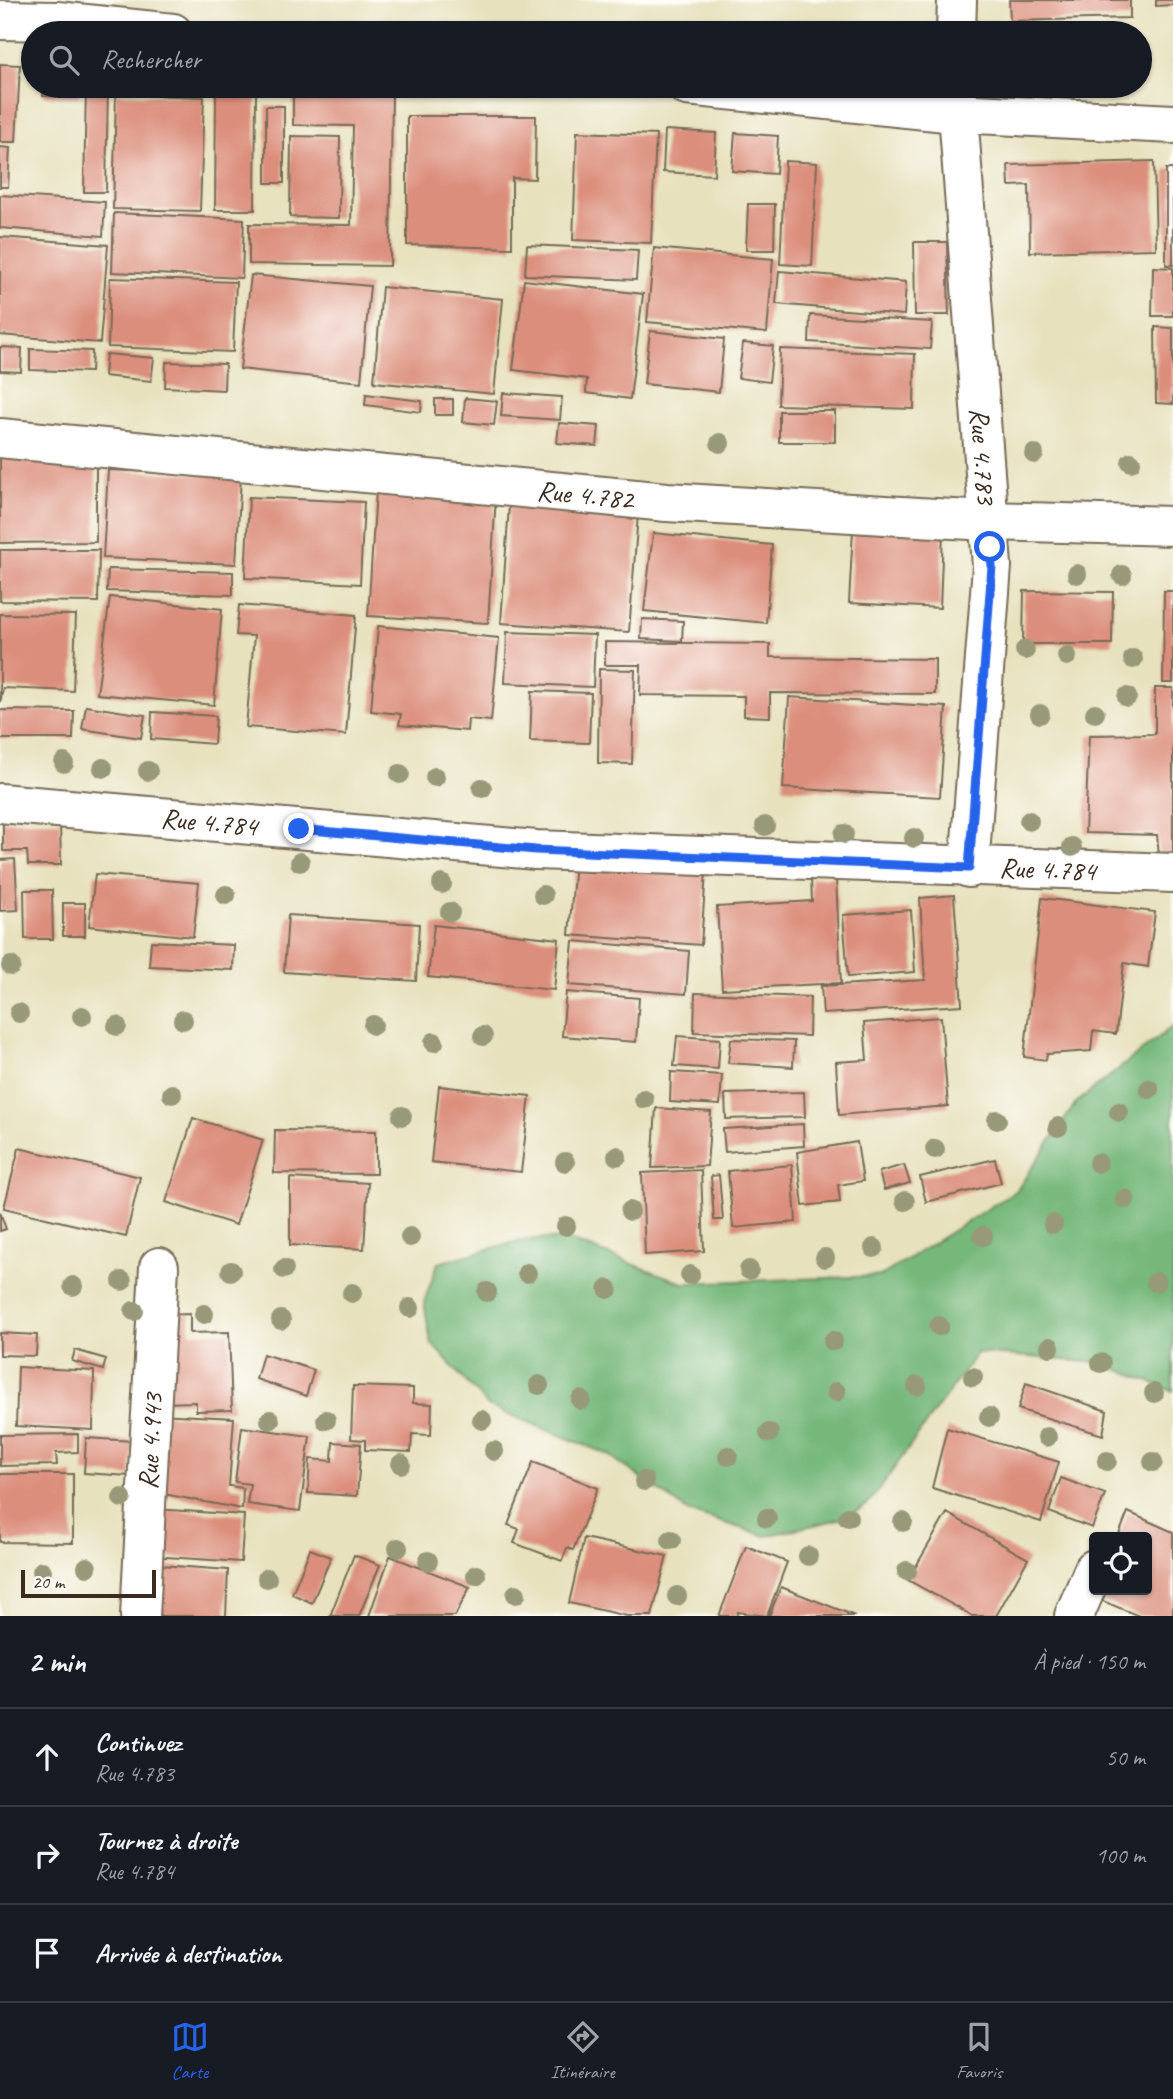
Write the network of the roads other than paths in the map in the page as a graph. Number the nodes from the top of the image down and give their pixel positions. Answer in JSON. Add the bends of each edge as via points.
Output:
{"nodes":[{"id":1,"x":957,"y":0,"type":"edge"},
{"id":2,"x":0,"y":20,"type":"edge"},
{"id":3,"x":57,"y":21,"type":"edge"},
{"id":4,"x":956,"y":21,"type":"edge"},
{"id":5,"x":935,"y":98,"type":"edge"},
{"id":6,"x":956,"y":99,"type":"edge"},
{"id":7,"x":1173,"y":124,"type":"edge"},
{"id":8,"x":0,"y":438,"type":"edge"},
{"id":9,"x":987,"y":521,"type":"junction"},
{"id":10,"x":1173,"y":526,"type":"edge"},
{"id":11,"x":0,"y":803,"type":"edge"},
{"id":12,"x":969,"y":868,"type":"junction"},
{"id":13,"x":1173,"y":873,"type":"edge"},
{"id":14,"x":159,"y":1267,"type":"dead end"},
{"id":15,"x":1089,"y":1581,"type":"edge"},
{"id":16,"x":140,"y":1616,"type":"edge"},
{"id":17,"x":1074,"y":1616,"type":"edge"}],
"edges":[{"from":1,"to":4,"type":"street"},
{"from":2,"to":3,"type":"street"},
{"from":5,"to":6,"type":"street"},
{"from":6,"to":7,"type":"street"},
{"from":6,"to":9,"type":"street","name":"Rue 4.783"},
{"from":8,"to":9,"type":"street","name":"Rue 4.782","via":[[667,502]]},
{"from":9,"to":10,"type":"street","name":"Rue 4.782"},
{"from":9,"to":12,"type":"street","name":"Rue 4.783","via":[[992,566]]},
{"from":11,"to":12,"type":"street","name":"Rue 4.784","via":[[536,850]]},
{"from":12,"to":13,"type":"street","name":"Rue 4.784"},
{"from":14,"to":16,"type":"street","name":"Rue 4.943"},
{"from":15,"to":17,"type":"street"}]}
